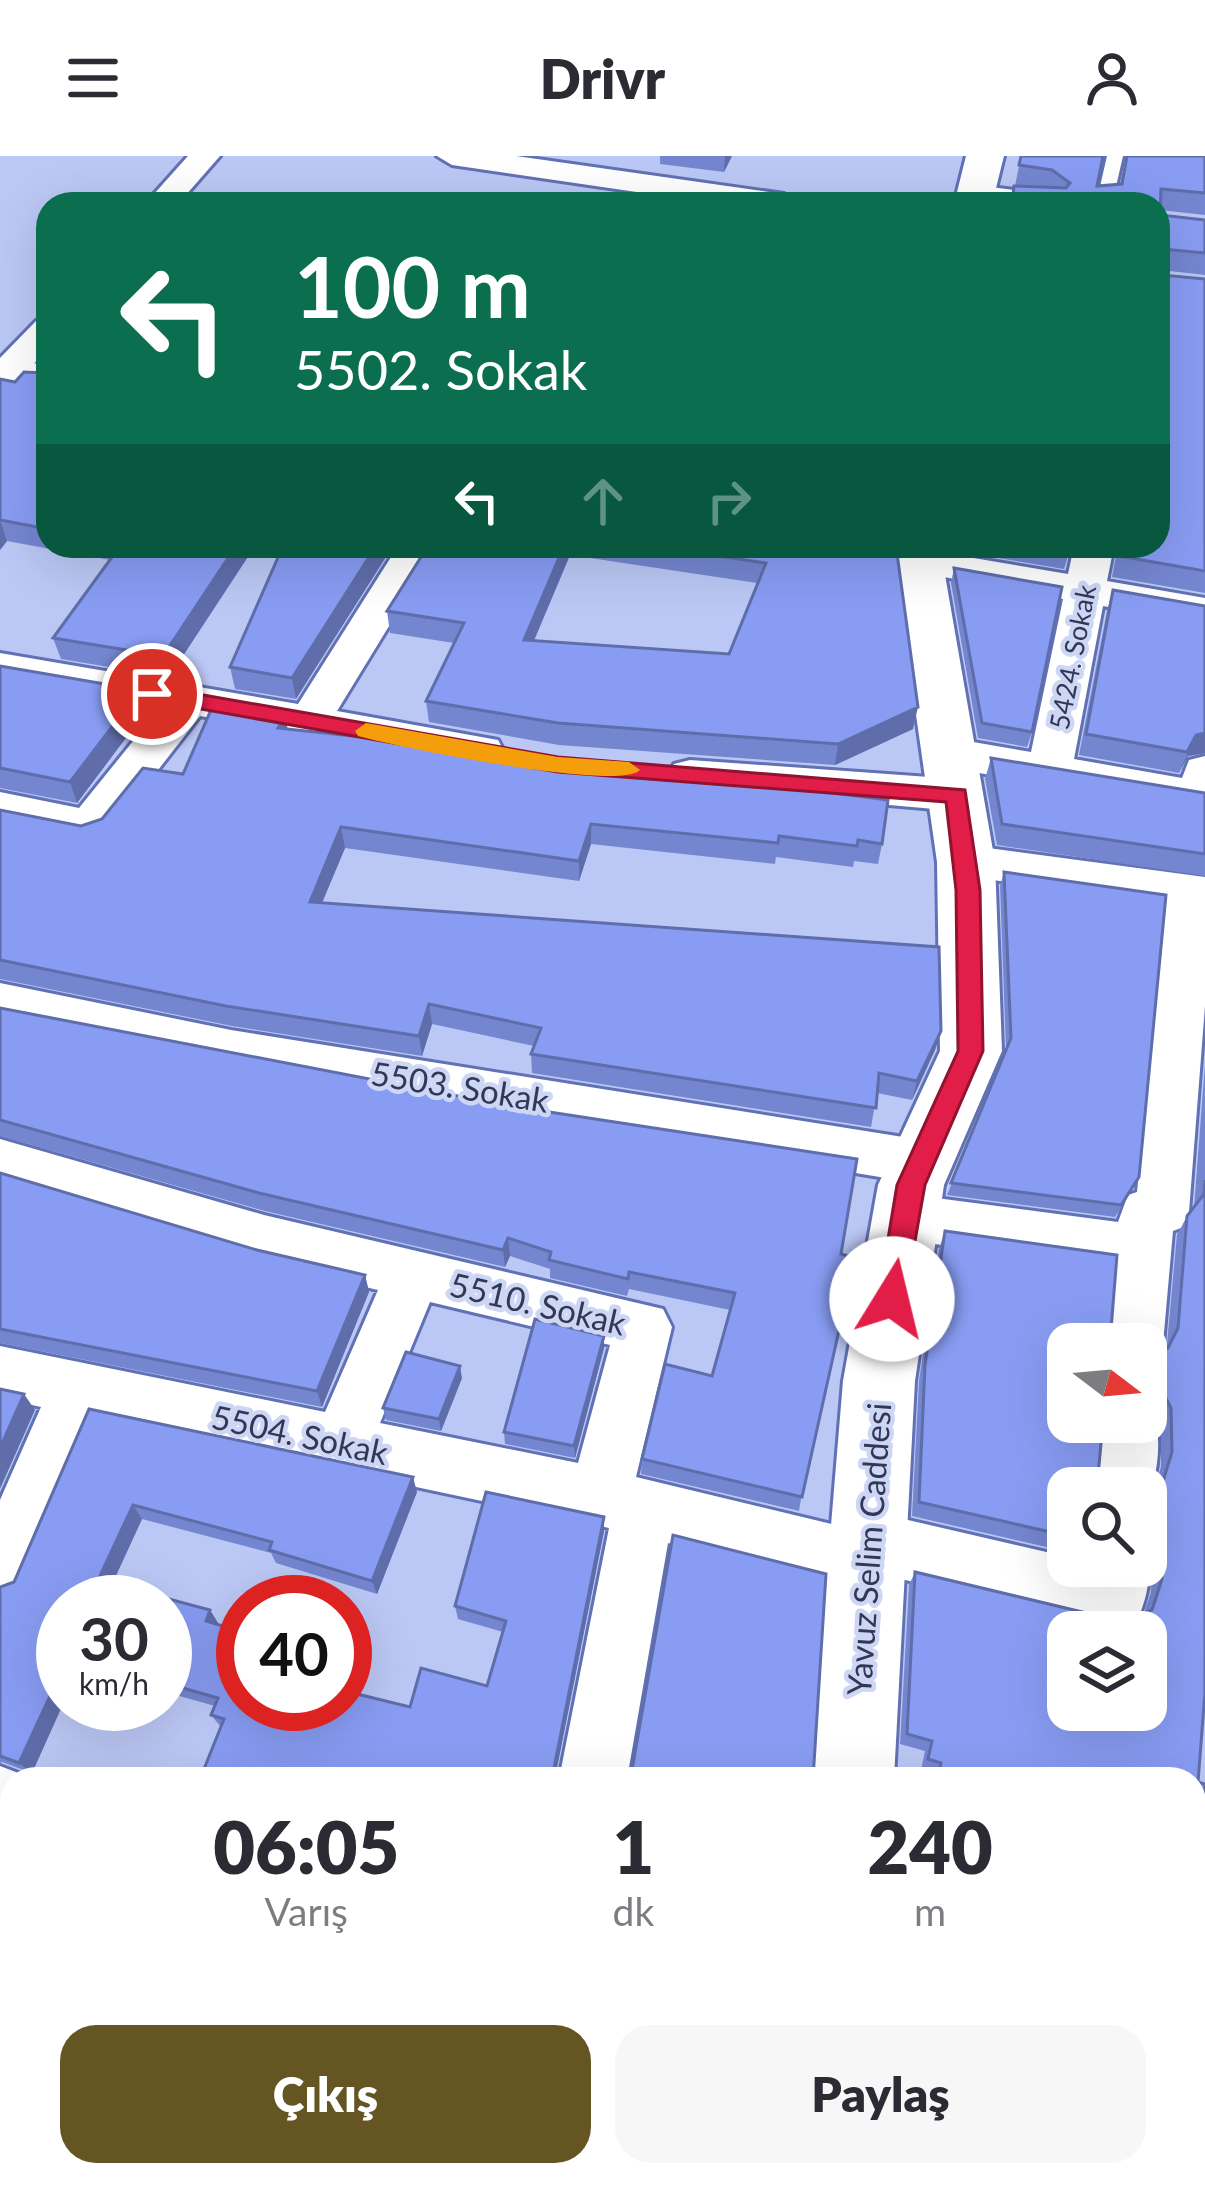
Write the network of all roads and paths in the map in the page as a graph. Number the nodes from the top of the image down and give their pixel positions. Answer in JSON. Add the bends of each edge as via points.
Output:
{"nodes":[{"id":1,"x":205,"y":156,"type":"edge"},
{"id":2,"x":452,"y":156,"type":"edge"},
{"id":3,"x":597,"y":156,"type":"edge"},
{"id":4,"x":985,"y":156,"type":"edge"},
{"id":5,"x":1115,"y":156,"type":"edge"},
{"id":6,"x":634,"y":176,"type":"edge"},
{"id":7,"x":172,"y":192,"type":"edge"},
{"id":8,"x":720,"y":192,"type":"edge"},
{"id":9,"x":976,"y":192,"type":"edge"},
{"id":10,"x":1107,"y":192,"type":"edge"},
{"id":11,"x":36,"y":345,"type":"edge"},
{"id":12,"x":14,"y":376,"type":"edge"},
{"id":13,"x":411,"y":558,"type":"edge"},
{"id":14,"x":919,"y":558,"type":"edge"},
{"id":15,"x":937,"y":558,"type":"edge"},
{"id":16,"x":1092,"y":558,"type":"edge"},
{"id":17,"x":1086,"y":590,"type":"junction"},
{"id":18,"x":1205,"y":611,"type":"edge"},
{"id":19,"x":0,"y":667,"type":"edge"},
{"id":20,"x":190,"y":700,"type":"junction"},
{"id":21,"x":309,"y":721,"type":"junction"},
{"id":22,"x":513,"y":757,"type":"edge"},
{"id":23,"x":1049,"y":767,"type":"junction"},
{"id":24,"x":1205,"y":770,"type":"edge"},
{"id":25,"x":652,"y":772,"type":"edge"},
{"id":26,"x":954,"y":774,"type":"junction"},
{"id":27,"x":0,"y":808,"type":"edge"},
{"id":28,"x":966,"y":862,"type":"junction"},
{"id":29,"x":0,"y":1003,"type":"edge"},
{"id":30,"x":0,"y":1161,"type":"edge"},
{"id":31,"x":914,"y":1189,"type":"junction"},
{"id":32,"x":1169,"y":1227,"type":"edge"},
{"id":33,"x":413,"y":1274,"type":"junction"},
{"id":34,"x":1140,"y":1323,"type":"edge"},
{"id":35,"x":0,"y":1372,"type":"edge"},
{"id":36,"x":80,"y":1387,"type":"junction"},
{"id":37,"x":343,"y":1443,"type":"junction"},
{"id":38,"x":621,"y":1504,"type":"junction"},
{"id":39,"x":868,"y":1552,"type":"junction"},
{"id":40,"x":0,"y":1571,"type":"edge"},
{"id":41,"x":1047,"y":1586,"type":"edge"},
{"id":42,"x":1051,"y":1587,"type":"edge"},
{"id":43,"x":1115,"y":1587,"type":"edge"},
{"id":44,"x":594,"y":1767,"type":"edge"},
{"id":45,"x":853,"y":1767,"type":"edge"}],
"edges":[{"from":1,"to":7,"type":"street"},
{"from":2,"to":6,"type":"street"},
{"from":3,"to":6,"type":"street"},
{"from":4,"to":9,"type":"street"},
{"from":5,"to":10,"type":"lane"},
{"from":6,"to":8,"type":"street"},
{"from":11,"to":12,"type":"street"},
{"from":13,"to":21,"type":"street"},
{"from":14,"to":26,"type":"street","name":"Yavuz Selim Caddesi"},
{"from":15,"to":17,"type":"street"},
{"from":16,"to":17,"type":"street","name":"5424. Sokak"},
{"from":17,"to":18,"type":"street"},
{"from":17,"to":23,"type":"street","name":"5424. Sokak"},
{"from":19,"to":20,"type":"street"},
{"from":20,"to":21,"type":"street"},
{"from":20,"to":27,"type":"street","via":[[90,826]]},
{"from":21,"to":22,"type":"street"},
{"from":23,"to":24,"type":"street","via":[[1203,797]]},
{"from":23,"to":26,"type":"street"},
{"from":25,"to":26,"type":"street"},
{"from":26,"to":28,"type":"street","name":"Yavuz Selim Caddesi"},
{"from":28,"to":31,"type":"street","name":"Yavuz Selim Caddesi","via":[[970,1051]]},
{"from":28,"to":32,"type":"street","via":[[1190,890]]},
{"from":29,"to":31,"type":"street","name":"5503. Sokak"},
{"from":30,"to":33,"type":"street","name":"5510. Sokak"},
{"from":31,"to":32,"type":"street","name":"5503. Sokak"},
{"from":31,"to":39,"type":"street","name":"Yavuz Selim Caddesi","via":[[879,1381]]},
{"from":32,"to":34,"type":"street"},
{"from":33,"to":37,"type":"street"},
{"from":33,"to":38,"type":"street","name":"5510. Sokak","via":[[643,1327]]},
{"from":35,"to":36,"type":"street","name":"5504. Sokak"},
{"from":36,"to":37,"type":"street","name":"5504. Sokak"},
{"from":36,"to":40,"type":"street"},
{"from":37,"to":38,"type":"street","name":"5504. Sokak"},
{"from":38,"to":39,"type":"street"},
{"from":38,"to":44,"type":"street"},
{"from":39,"to":41,"type":"street"},
{"from":39,"to":45,"type":"street","name":"Yavuz Selim Caddesi"},
{"from":42,"to":43,"type":"street","via":[[1114,1599]]}]}
